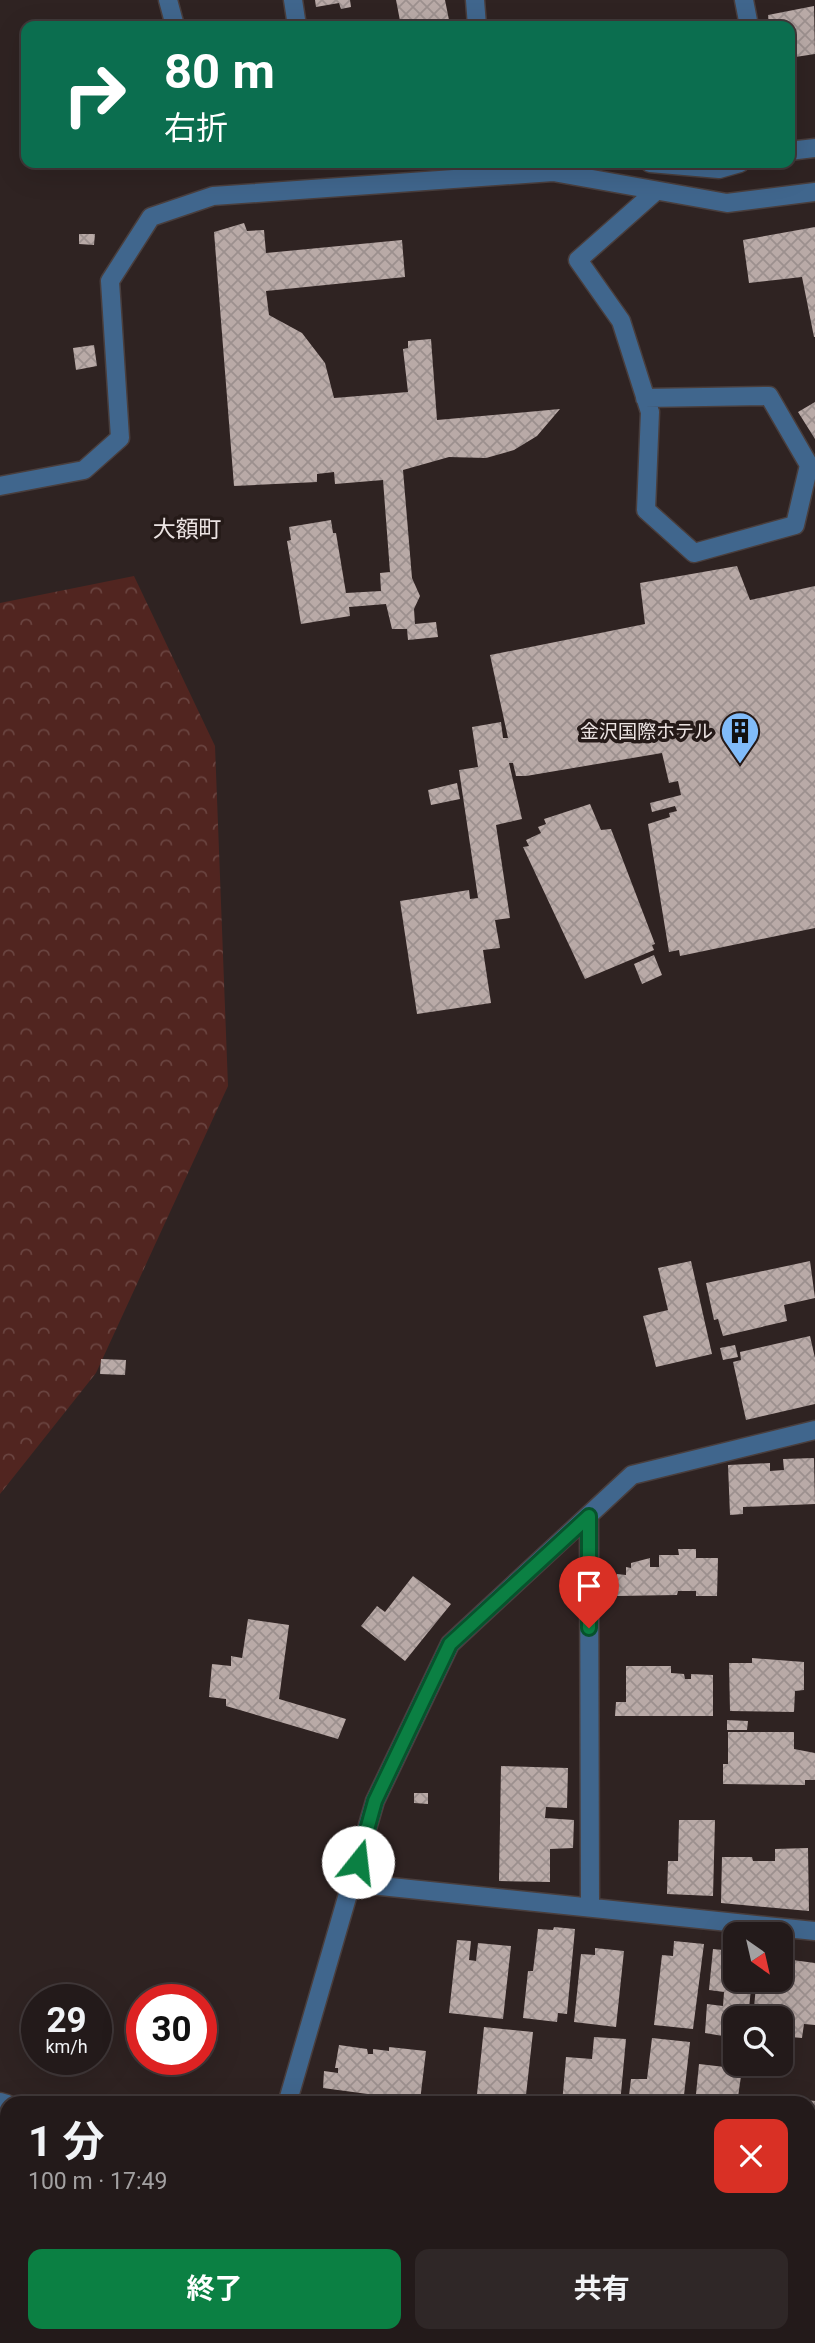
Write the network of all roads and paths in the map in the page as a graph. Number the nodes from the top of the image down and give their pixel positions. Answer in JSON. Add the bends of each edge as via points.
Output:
{"nodes":[{"id":1,"x":167,"y":0,"type":"edge"},
{"id":2,"x":293,"y":0,"type":"edge"},
{"id":3,"x":475,"y":0,"type":"edge"},
{"id":4,"x":744,"y":0,"type":"edge"},
{"id":5,"x":173,"y":21,"type":"edge"},
{"id":6,"x":297,"y":21,"type":"edge"},
{"id":7,"x":477,"y":21,"type":"edge"},
{"id":8,"x":748,"y":21,"type":"edge"},
{"id":9,"x":815,"y":148,"type":"edge"},
{"id":10,"x":795,"y":150,"type":"edge"},
{"id":11,"x":656,"y":191,"type":"junction"},
{"id":12,"x":815,"y":192,"type":"edge"},
{"id":13,"x":645,"y":398,"type":"junction"},
{"id":14,"x":0,"y":486,"type":"edge"},
{"id":15,"x":815,"y":1430,"type":"edge"},
{"id":16,"x":589,"y":1516,"type":"junction"},
{"id":17,"x":352,"y":1883,"type":"junction"},
{"id":18,"x":590,"y":1907,"type":"junction"},
{"id":19,"x":815,"y":1931,"type":"edge"},
{"id":20,"x":290,"y":2096,"type":"edge"}],
"edges":[{"from":1,"to":5,"type":"street"},
{"from":2,"to":6,"type":"street"},
{"from":3,"to":7,"type":"street"},
{"from":4,"to":8,"type":"street"},
{"from":9,"to":10,"type":"street"},
{"from":11,"to":12,"type":"street","via":[[727,203]]},
{"from":11,"to":13,"type":"street","via":[[578,260],[621,321]]},
{"from":11,"to":14,"type":"street","via":[[553,172],[213,197],[151,217],[110,281],[120,438],[84,470]]},
{"from":13,"to":13,"type":"street","via":[[650,412],[646,510],[694,553],[795,525],[809,465],[769,396]]},
{"from":15,"to":16,"type":"street","via":[[632,1475]]},
{"from":16,"to":17,"type":"street","via":[[450,1644],[375,1801]]},
{"from":16,"to":18,"type":"street"},
{"from":17,"to":18,"type":"street"},
{"from":17,"to":20,"type":"street"},
{"from":18,"to":19,"type":"street"}]}
